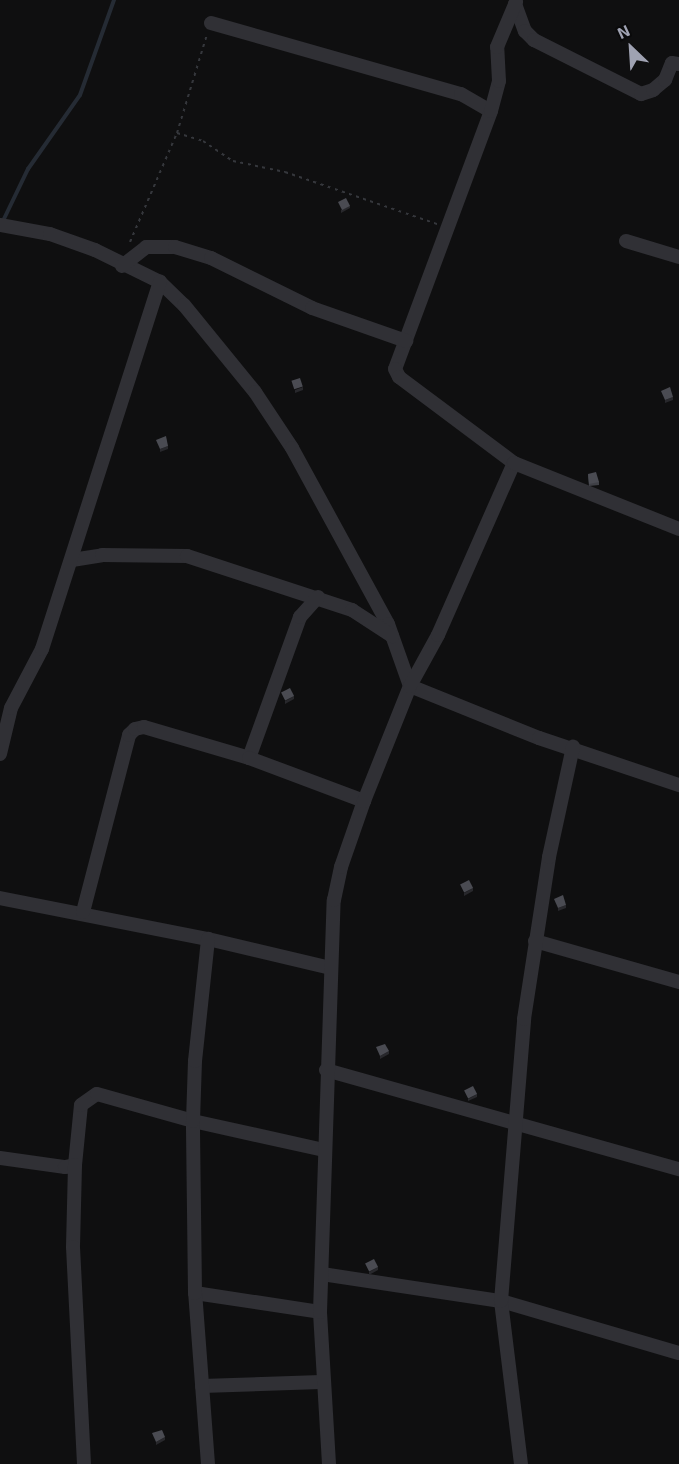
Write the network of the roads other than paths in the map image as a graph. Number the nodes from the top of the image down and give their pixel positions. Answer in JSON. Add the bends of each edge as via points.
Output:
{"nodes":[{"id":1,"x":516,"y":2,"type":"edge"},
{"id":2,"x":211,"y":23,"type":"road end"},
{"id":3,"x":677,"y":59,"type":"edge"},
{"id":4,"x":491,"y":111,"type":"junction"},
{"id":5,"x":5,"y":226,"type":"edge"},
{"id":6,"x":626,"y":241,"type":"dead end"},
{"id":7,"x":679,"y":257,"type":"edge"},
{"id":8,"x":123,"y":266,"type":"junction"},
{"id":9,"x":160,"y":282,"type":"junction"},
{"id":10,"x":406,"y":341,"type":"junction"},
{"id":11,"x":514,"y":463,"type":"junction"},
{"id":12,"x":679,"y":529,"type":"edge"},
{"id":13,"x":72,"y":560,"type":"junction"},
{"id":14,"x":318,"y":597,"type":"junction"},
{"id":15,"x":392,"y":636,"type":"junction"},
{"id":16,"x":410,"y":686,"type":"junction"},
{"id":17,"x":573,"y":747,"type":"junction"},
{"id":18,"x":0,"y":754,"type":"edge"},
{"id":19,"x":249,"y":758,"type":"junction"},
{"id":20,"x":679,"y":785,"type":"edge"},
{"id":21,"x":364,"y":801,"type":"junction"},
{"id":22,"x":0,"y":898,"type":"edge"},
{"id":23,"x":83,"y":912,"type":"junction"},
{"id":24,"x":208,"y":939,"type":"junction"},
{"id":25,"x":535,"y":941,"type":"junction"},
{"id":26,"x":331,"y":969,"type":"junction"},
{"id":27,"x":679,"y":982,"type":"edge"},
{"id":28,"x":326,"y":1070,"type":"junction"},
{"id":29,"x":193,"y":1121,"type":"junction"},
{"id":30,"x":517,"y":1124,"type":"junction"},
{"id":31,"x":324,"y":1150,"type":"junction"},
{"id":32,"x":0,"y":1158,"type":"edge"},
{"id":33,"x":75,"y":1165,"type":"junction"},
{"id":34,"x":679,"y":1169,"type":"edge"},
{"id":35,"x":322,"y":1274,"type":"junction"},
{"id":36,"x":195,"y":1293,"type":"junction"},
{"id":37,"x":501,"y":1301,"type":"junction"},
{"id":38,"x":320,"y":1312,"type":"junction"},
{"id":39,"x":679,"y":1353,"type":"edge"},
{"id":40,"x":321,"y":1382,"type":"junction"},
{"id":41,"x":202,"y":1386,"type":"junction"},
{"id":42,"x":84,"y":1464,"type":"edge"},
{"id":43,"x":208,"y":1464,"type":"edge"},
{"id":44,"x":329,"y":1464,"type":"edge"},
{"id":45,"x":521,"y":1464,"type":"edge"}],
"edges":[{"from":1,"to":3,"type":"street","via":[[525,31],[534,40],[641,94],[659,86]]},
{"from":1,"to":4,"type":"street","via":[[497,47],[499,81]]},
{"from":2,"to":4,"type":"street","via":[[461,94]]},
{"from":4,"to":10,"type":"street"},
{"from":5,"to":8,"type":"street","via":[[65,238]]},
{"from":6,"to":7,"type":"street"},
{"from":8,"to":9,"type":"street"},
{"from":8,"to":10,"type":"street","via":[[146,247],[175,247],[211,258],[312,308]]},
{"from":9,"to":13,"type":"street"},
{"from":9,"to":15,"type":"street","via":[[248,383],[287,439]]},
{"from":10,"to":11,"type":"street","via":[[395,369],[399,377]]},
{"from":11,"to":12,"type":"street"},
{"from":11,"to":16,"type":"street","via":[[438,635]]},
{"from":13,"to":14,"type":"street","via":[[102,555],[187,556]]},
{"from":13,"to":18,"type":"street","via":[[42,649],[11,708]]},
{"from":14,"to":15,"type":"street","via":[[352,610]]},
{"from":14,"to":19,"type":"street","via":[[300,618]]},
{"from":15,"to":16,"type":"street"},
{"from":16,"to":17,"type":"street"},
{"from":16,"to":21,"type":"street"},
{"from":17,"to":20,"type":"street"},
{"from":17,"to":25,"type":"street"},
{"from":19,"to":21,"type":"street"},
{"from":19,"to":23,"type":"street","via":[[144,727],[135,729],[126,746]]},
{"from":21,"to":26,"type":"street","via":[[337,889]]},
{"from":22,"to":23,"type":"street"},
{"from":23,"to":24,"type":"street"},
{"from":24,"to":26,"type":"street"},
{"from":24,"to":29,"type":"street"},
{"from":25,"to":27,"type":"street"},
{"from":25,"to":30,"type":"street","via":[[521,1046]]},
{"from":26,"to":28,"type":"street"},
{"from":28,"to":30,"type":"street"},
{"from":28,"to":31,"type":"street"},
{"from":29,"to":31,"type":"street"},
{"from":29,"to":33,"type":"street","via":[[97,1094],[81,1105]]},
{"from":29,"to":36,"type":"street"},
{"from":30,"to":34,"type":"street"},
{"from":30,"to":37,"type":"street"},
{"from":31,"to":35,"type":"street"},
{"from":32,"to":33,"type":"street"},
{"from":33,"to":42,"type":"street","via":[[73,1247]]},
{"from":35,"to":37,"type":"street"},
{"from":35,"to":38,"type":"street"},
{"from":36,"to":38,"type":"street"},
{"from":36,"to":41,"type":"street"},
{"from":37,"to":39,"type":"street"},
{"from":37,"to":45,"type":"street"},
{"from":38,"to":40,"type":"street"},
{"from":40,"to":41,"type":"street"},
{"from":40,"to":44,"type":"street"},
{"from":41,"to":43,"type":"street"}]}
